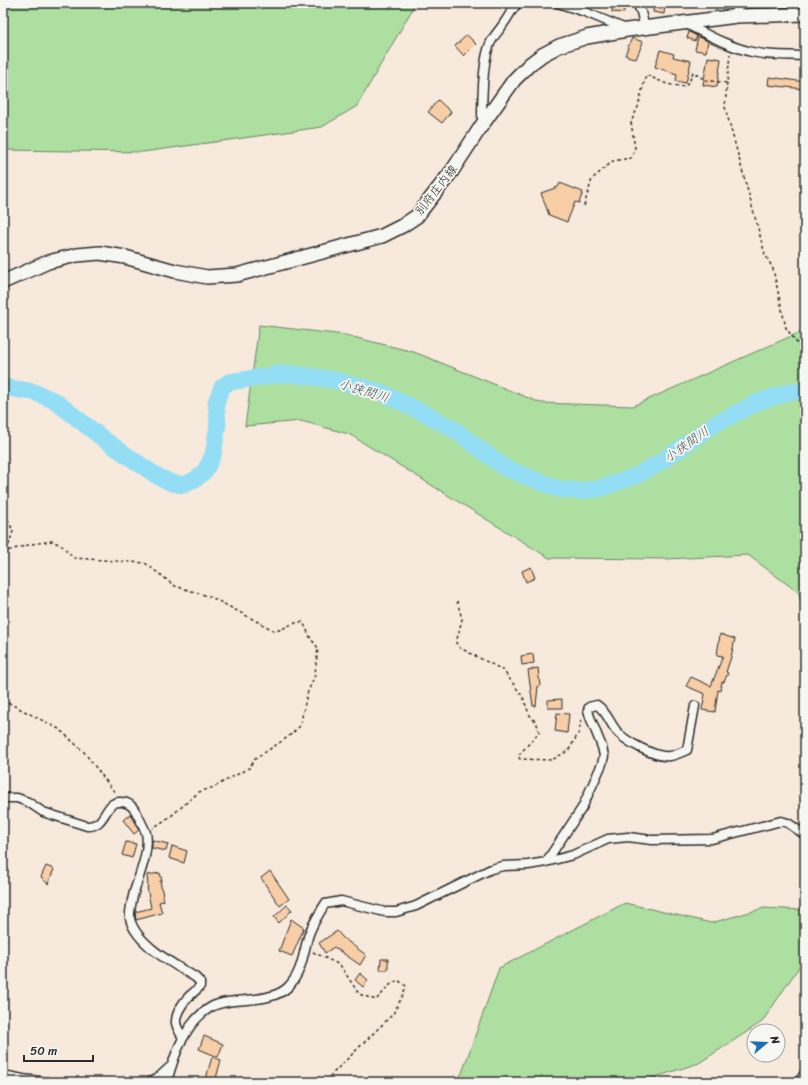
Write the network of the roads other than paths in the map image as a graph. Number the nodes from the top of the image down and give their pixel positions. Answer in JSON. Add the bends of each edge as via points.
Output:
{"nodes":[{"id":1,"x":518,"y":3,"type":"edge"},
{"id":2,"x":558,"y":3,"type":"edge"},
{"id":3,"x":637,"y":3,"type":"edge"},
{"id":4,"x":737,"y":10,"type":"edge"},
{"id":5,"x":805,"y":14,"type":"edge"},
{"id":6,"x":684,"y":23,"type":"junction"},
{"id":7,"x":645,"y":28,"type":"junction"},
{"id":8,"x":627,"y":30,"type":"junction"},
{"id":9,"x":805,"y":56,"type":"edge"},
{"id":10,"x":482,"y":125,"type":"junction"},
{"id":11,"x":3,"y":282,"type":"edge"},
{"id":12,"x":696,"y":706,"type":"dead end"},
{"id":13,"x":3,"y":798,"type":"edge"},
{"id":14,"x":805,"y":835,"type":"edge"},
{"id":15,"x":546,"y":862,"type":"junction"},
{"id":16,"x":183,"y":1038,"type":"junction"},
{"id":17,"x":171,"y":1067,"type":"junction"},
{"id":18,"x":805,"y":1073,"type":"edge"},
{"id":19,"x":3,"y":1075,"type":"edge"},
{"id":20,"x":48,"y":1082,"type":"edge"},
{"id":21,"x":150,"y":1082,"type":"edge"},
{"id":22,"x":167,"y":1082,"type":"edge"},
{"id":23,"x":800,"y":1082,"type":"edge"}],
"edges":[{"from":1,"to":10,"type":"street","via":[[487,50]]},
{"from":2,"to":8,"type":"street"},
{"from":3,"to":7,"type":"street"},
{"from":4,"to":5,"type":"main road","name":"別府庄内線"},
{"from":4,"to":6,"type":"main road","name":"別府庄内線"},
{"from":6,"to":7,"type":"main road","name":"別府庄内線"},
{"from":6,"to":9,"type":"street","via":[[752,52]]},
{"from":7,"to":8,"type":"main road","name":"別府庄内線"},
{"from":8,"to":10,"type":"main road","name":"別府庄内線","via":[[587,37],[558,46],[542,55],[514,80]]},
{"from":10,"to":11,"type":"main road","name":"別府庄内線","via":[[417,216],[382,236],[237,275],[207,277],[100,253],[48,262]]},
{"from":12,"to":15,"type":"street","via":[[687,750],[669,756],[656,754],[625,739],[597,705],[589,707],[602,747],[602,764],[582,808]]},
{"from":13,"to":16,"type":"street","via":[[17,798],[43,812],[87,826],[98,824],[112,804],[119,801],[132,806],[146,839],[143,865],[130,919],[139,936],[150,947],[200,982],[200,986],[183,1004],[178,1014],[176,1023]]},
{"from":14,"to":15,"type":"street","via":[[781,821],[712,839],[608,839],[573,855]]},
{"from":15,"to":16,"type":"street","via":[[491,869],[416,906],[396,912],[385,912],[342,901],[325,904],[310,932],[298,974],[288,987],[260,999],[224,1002],[213,1006],[202,1013]]},
{"from":16,"to":17,"type":"street"},
{"from":17,"to":21,"type":"street"},
{"from":17,"to":22,"type":"street"},
{"from":18,"to":23,"type":"street"},
{"from":19,"to":20,"type":"street"}]}
